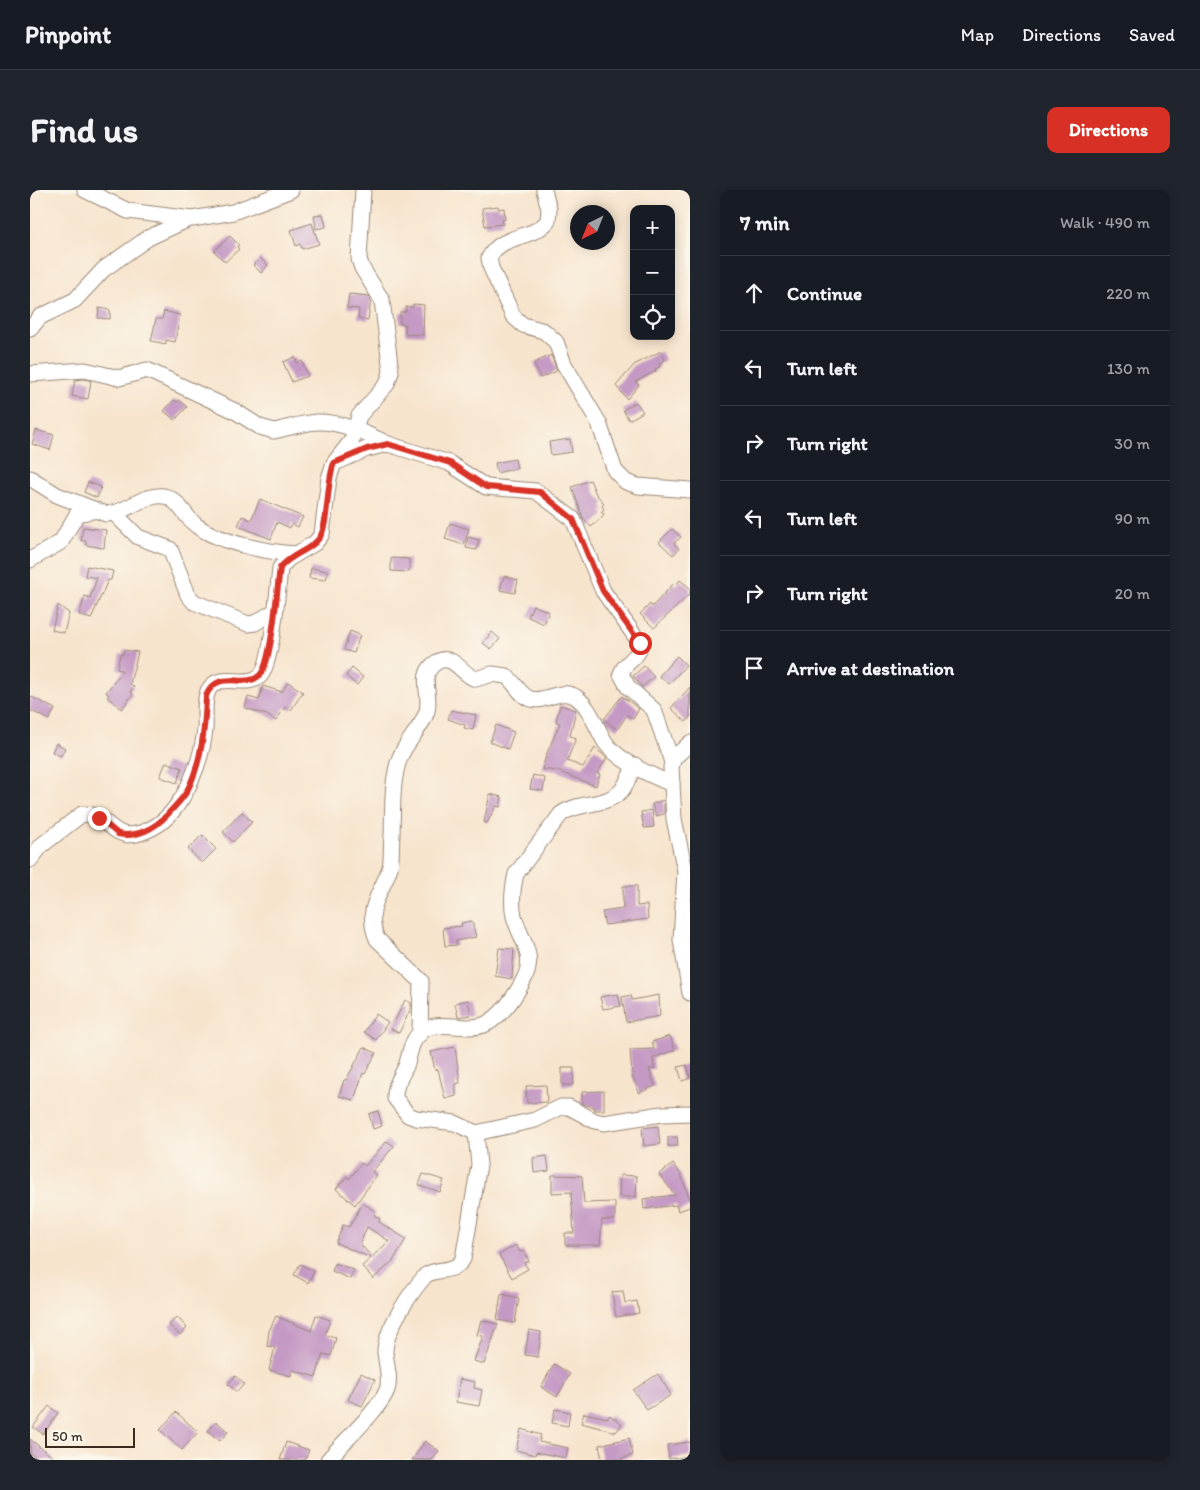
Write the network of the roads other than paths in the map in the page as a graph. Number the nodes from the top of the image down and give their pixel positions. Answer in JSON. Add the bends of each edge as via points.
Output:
{"nodes":[{"id":1,"x":86,"y":190,"type":"edge"},
{"id":2,"x":291,"y":190,"type":"edge"},
{"id":3,"x":361,"y":190,"type":"edge"},
{"id":4,"x":544,"y":190,"type":"edge"},
{"id":5,"x":189,"y":219,"type":"junction"},
{"id":6,"x":30,"y":329,"type":"edge"},
{"id":7,"x":30,"y":374,"type":"edge"},
{"id":8,"x":354,"y":430,"type":"junction"},
{"id":9,"x":388,"y":444,"type":"junction"},
{"id":10,"x":334,"y":463,"type":"junction"},
{"id":11,"x":30,"y":478,"type":"edge"},
{"id":12,"x":690,"y":490,"type":"edge"},
{"id":13,"x":93,"y":511,"type":"junction"},
{"id":14,"x":114,"y":513,"type":"junction"},
{"id":15,"x":296,"y":554,"type":"junction"},
{"id":16,"x":30,"y":560,"type":"edge"},
{"id":17,"x":275,"y":610,"type":"junction"},
{"id":18,"x":690,"y":743,"type":"edge"},
{"id":19,"x":672,"y":762,"type":"junction"},
{"id":20,"x":635,"y":765,"type":"junction"},
{"id":21,"x":672,"y":784,"type":"junction"},
{"id":22,"x":30,"y":860,"type":"edge"},
{"id":23,"x":688,"y":871,"type":"edge"},
{"id":24,"x":690,"y":993,"type":"edge"},
{"id":25,"x":420,"y":1034,"type":"junction"},
{"id":26,"x":690,"y":1113,"type":"edge"},
{"id":27,"x":476,"y":1133,"type":"junction"},
{"id":28,"x":328,"y":1460,"type":"edge"}],
"edges":[{"from":1,"to":5,"type":"street","via":[[128,211]]},
{"from":2,"to":5,"type":"street","via":[[233,212]]},
{"from":3,"to":8,"type":"street","via":[[359,259],[382,300],[391,372],[387,384],[359,416]]},
{"from":4,"to":12,"type":"street","via":[[549,209],[548,221],[538,230],[498,246],[489,258],[513,316],[524,325],[544,331],[556,342],[564,364],[598,423],[615,471],[626,482]]},
{"from":5,"to":6,"type":"street","via":[[148,238],[104,269],[74,300],[40,317]]},
{"from":7,"to":8,"type":"street","via":[[85,370],[119,378],[147,370],[268,430],[315,422]]},
{"from":8,"to":9,"type":"street"},
{"from":8,"to":10,"type":"street","via":[[349,446]]},
{"from":9,"to":10,"type":"street"},
{"from":9,"to":19,"type":"street","via":[[450,463],[486,487],[536,490],[573,519],[603,591],[640,643],[637,655],[621,674],[628,687],[654,710]]},
{"from":10,"to":15,"type":"street","via":[[322,534]]},
{"from":11,"to":13,"type":"street","via":[[57,495]]},
{"from":13,"to":14,"type":"street"},
{"from":13,"to":16,"type":"street","via":[[76,514],[61,542]]},
{"from":14,"to":15,"type":"street","via":[[162,496],[174,502],[192,522],[208,532],[269,551]]},
{"from":14,"to":17,"type":"street","via":[[138,537],[168,547],[194,602],[248,624]]},
{"from":15,"to":17,"type":"street","via":[[280,568]]},
{"from":17,"to":22,"type":"street","via":[[267,658],[259,676],[250,680],[216,682],[209,690],[205,730],[190,784],[160,822],[125,835],[118,834],[93,815],[82,814],[42,845]]},
{"from":18,"to":19,"type":"street"},
{"from":19,"to":21,"type":"street"},
{"from":20,"to":21,"type":"street"},
{"from":20,"to":25,"type":"street","via":[[622,790],[614,796],[570,808],[561,814],[516,874],[513,914],[529,950],[529,964],[524,978],[500,1014],[482,1026],[440,1025]]},
{"from":20,"to":25,"type":"street","via":[[606,743],[584,706],[570,694],[533,699],[524,695],[506,676],[492,674],[476,679],[466,675],[450,660],[434,664],[425,683],[428,708],[398,766],[391,860],[373,910],[377,939],[421,981]]},
{"from":21,"to":23,"type":"street","via":[[674,819]]},
{"from":23,"to":24,"type":"street","via":[[681,940]]},
{"from":25,"to":27,"type":"street","via":[[414,1040],[396,1086],[395,1098],[408,1115],[448,1121]]},
{"from":26,"to":27,"type":"street","via":[[604,1122],[569,1107],[561,1107],[536,1120]]},
{"from":27,"to":28,"type":"street","via":[[479,1165],[463,1260],[450,1269],[426,1275],[407,1300],[390,1331],[385,1350],[387,1391]]}]}
